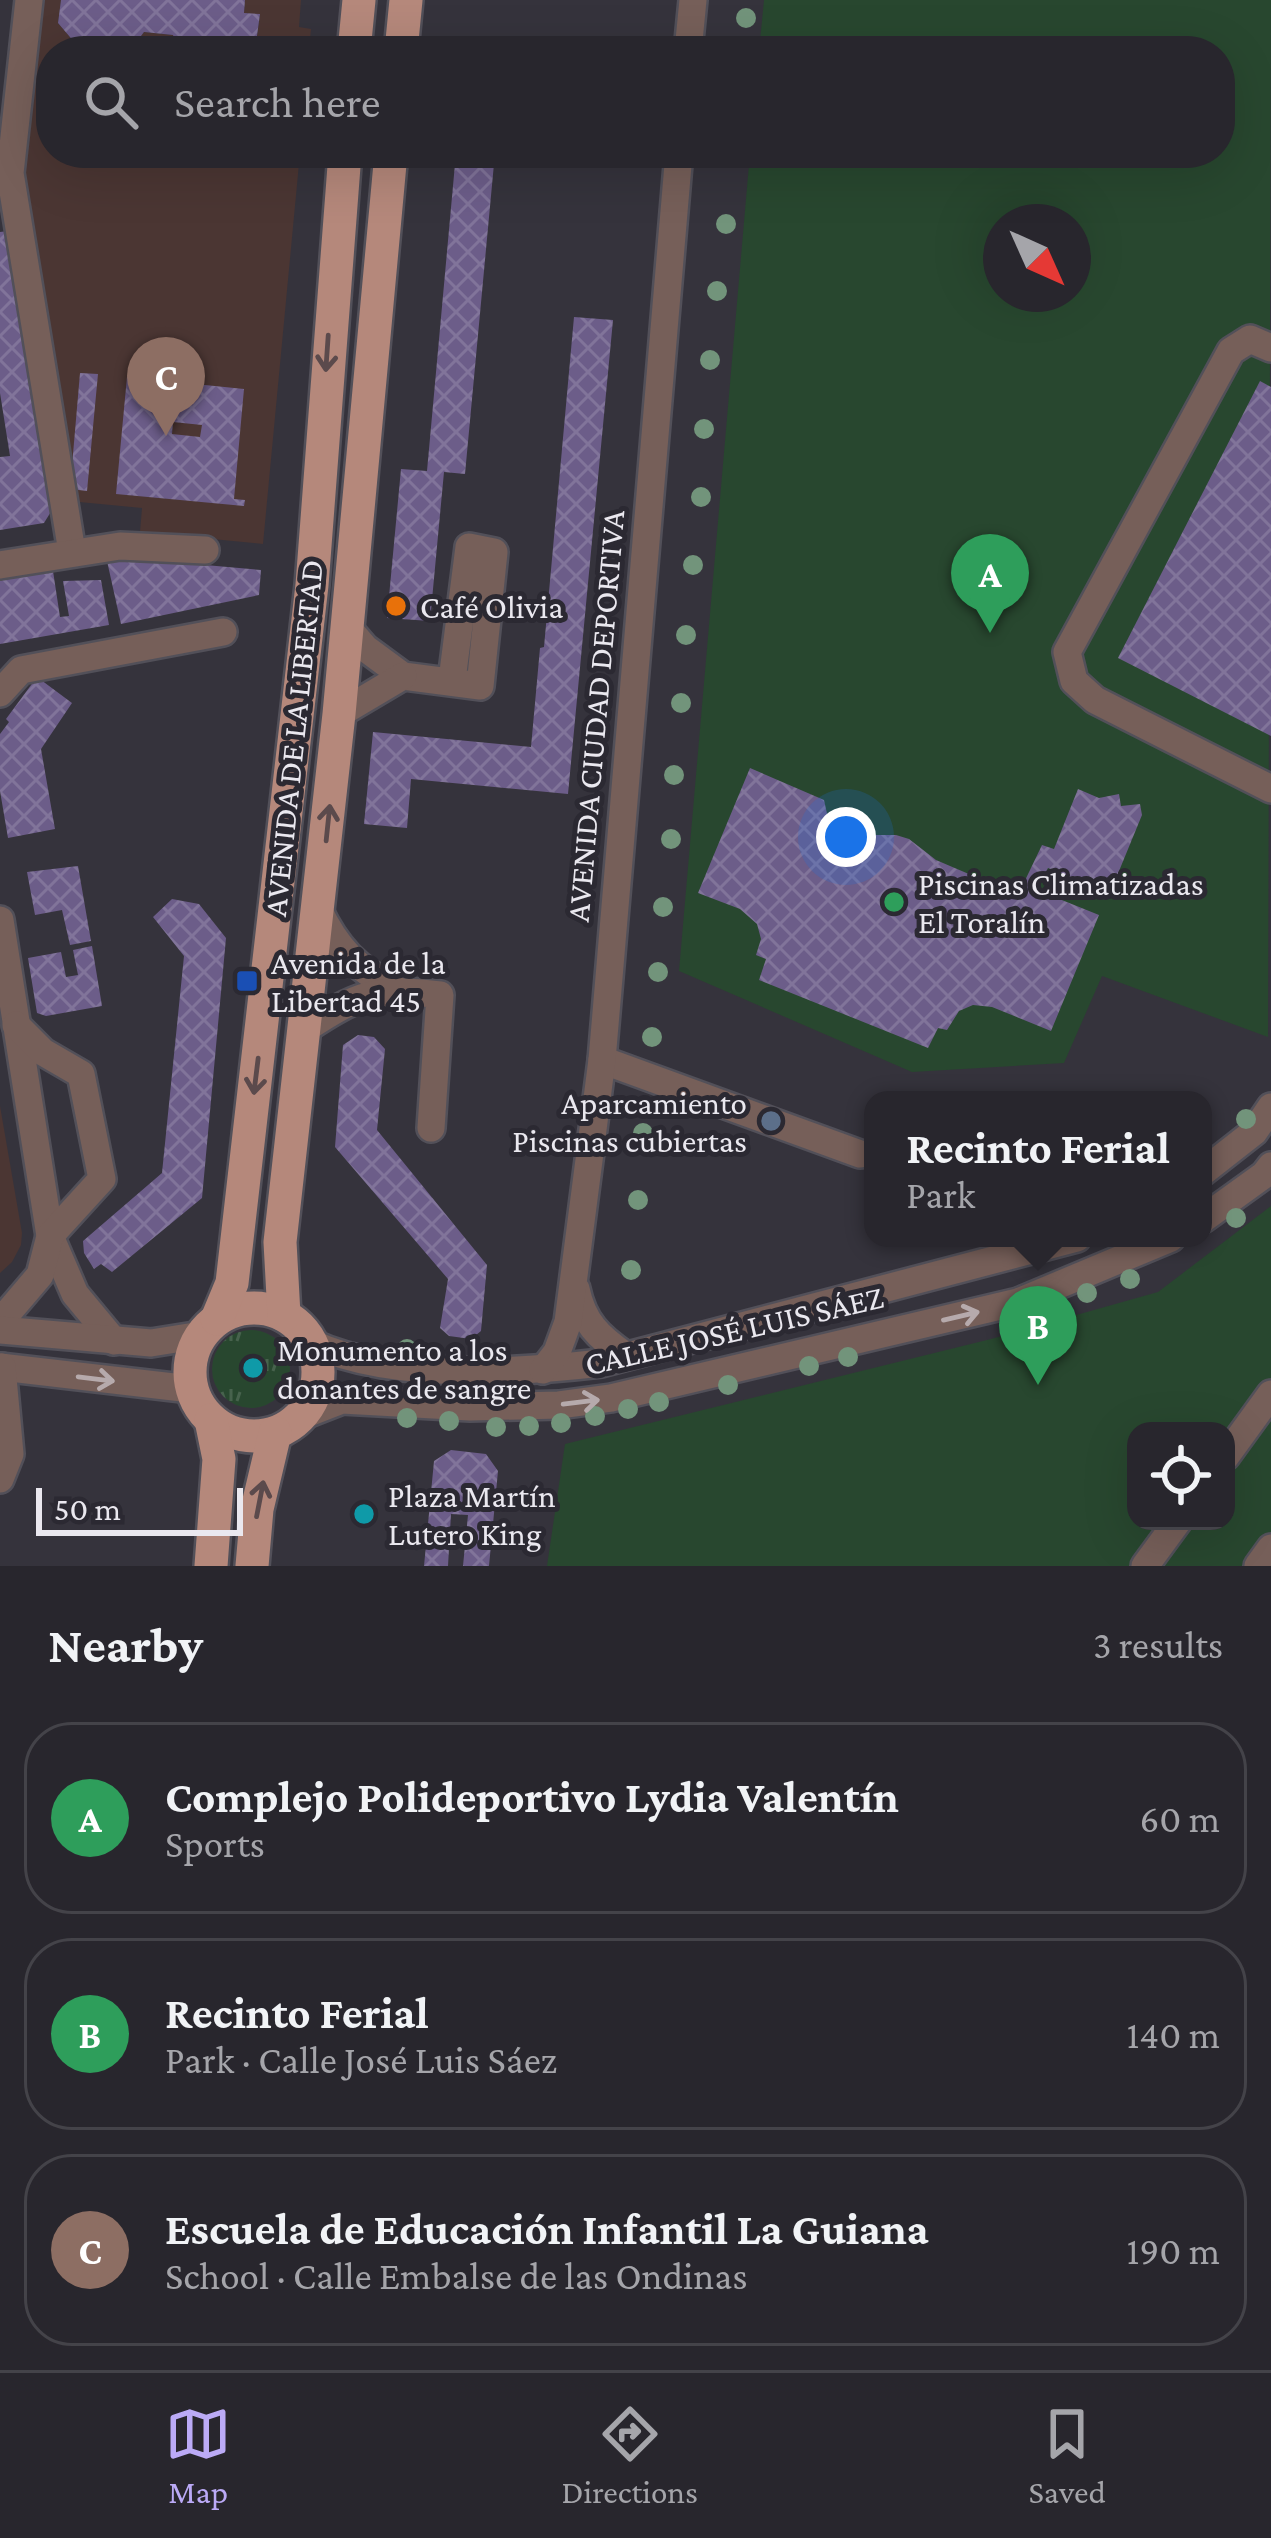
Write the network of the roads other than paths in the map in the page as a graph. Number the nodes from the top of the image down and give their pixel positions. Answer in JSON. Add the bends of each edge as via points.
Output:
{"nodes":[{"id":1,"x":29,"y":0,"type":"edge"},
{"id":2,"x":359,"y":0,"type":"edge"},
{"id":3,"x":406,"y":0,"type":"edge"},
{"id":4,"x":693,"y":0,"type":"edge"},
{"id":5,"x":356,"y":36,"type":"edge"},
{"id":6,"x":402,"y":36,"type":"edge"},
{"id":7,"x":689,"y":36,"type":"edge"},
{"id":8,"x":344,"y":168,"type":"edge"},
{"id":9,"x":390,"y":168,"type":"edge"},
{"id":10,"x":679,"y":168,"type":"edge"},
{"id":11,"x":7,"y":212,"type":"edge"},
{"id":12,"x":335,"y":254,"type":"junction"},
{"id":13,"x":381,"y":259,"type":"junction"},
{"id":14,"x":332,"y":293,"type":"junction"},
{"id":15,"x":377,"y":299,"type":"junction"},
{"id":16,"x":1271,"y":348,"type":"edge"},
{"id":17,"x":205,"y":550,"type":"dead end"},
{"id":18,"x":72,"y":552,"type":"junction"},
{"id":19,"x":0,"y":565,"type":"edge"},
{"id":20,"x":346,"y":626,"type":"junction"},
{"id":21,"x":223,"y":632,"type":"dead end"},
{"id":22,"x":403,"y":676,"type":"junction"},
{"id":23,"x":452,"y":680,"type":"dead end"},
{"id":24,"x":0,"y":693,"type":"edge"},
{"id":25,"x":339,"y":714,"type":"junction"},
{"id":26,"x":1271,"y":789,"type":"edge"},
{"id":27,"x":318,"y":909,"type":"junction"},
{"id":28,"x":0,"y":920,"type":"edge"},
{"id":29,"x":395,"y":989,"type":"junction"},
{"id":30,"x":16,"y":1025,"type":"junction"},
{"id":31,"x":305,"y":1029,"type":"junction"},
{"id":32,"x":602,"y":1060,"type":"junction"},
{"id":33,"x":1271,"y":1107,"type":"edge"},
{"id":34,"x":431,"y":1128,"type":"dead end"},
{"id":35,"x":860,"y":1154,"type":"dead end"},
{"id":36,"x":1212,"y":1165,"type":"edge"},
{"id":37,"x":1266,"y":1182,"type":"edge"},
{"id":38,"x":1212,"y":1214,"type":"edge"},
{"id":39,"x":50,"y":1236,"type":"junction"},
{"id":40,"x":1043,"y":1247,"type":"edge"},
{"id":41,"x":1149,"y":1247,"type":"edge"},
{"id":42,"x":574,"y":1285,"type":"junction"},
{"id":43,"x":284,"y":1315,"type":"junction"},
{"id":44,"x":0,"y":1326,"type":"edge"},
{"id":45,"x":210,"y":1327,"type":"junction"},
{"id":46,"x":114,"y":1341,"type":"junction"},
{"id":47,"x":311,"y":1343,"type":"junction"},
{"id":48,"x":626,"y":1355,"type":"junction"},
{"id":49,"x":1,"y":1367,"type":"edge"},
{"id":50,"x":543,"y":1370,"type":"junction"},
{"id":51,"x":191,"y":1389,"type":"junction"},
{"id":52,"x":1271,"y":1394,"type":"edge"},
{"id":53,"x":211,"y":1420,"type":"junction"},
{"id":54,"x":288,"y":1424,"type":"junction"},
{"id":55,"x":1235,"y":1444,"type":"edge"},
{"id":56,"x":0,"y":1479,"type":"edge"},
{"id":57,"x":1171,"y":1530,"type":"edge"},
{"id":58,"x":1271,"y":1548,"type":"edge"},
{"id":59,"x":211,"y":1566,"type":"edge"},
{"id":60,"x":252,"y":1566,"type":"edge"},
{"id":61,"x":1145,"y":1566,"type":"edge"},
{"id":62,"x":1258,"y":1566,"type":"edge"}],
"edges":[{"from":1,"to":11,"type":"street"},
{"from":2,"to":5,"type":"main road"},
{"from":3,"to":6,"type":"main road"},
{"from":4,"to":7,"type":"street"},
{"from":8,"to":12,"type":"main road","name":"AVENIDA DE LA LIBERTAD"},
{"from":9,"to":13,"type":"main road","name":"AVENIDA DE LA LIBERTAD"},
{"from":10,"to":32,"type":"street","name":"AVENIDA CIUDAD DEPORTIVA"},
{"from":11,"to":18,"type":"street"},
{"from":12,"to":13,"type":"main road"},
{"from":12,"to":14,"type":"main road","name":"AVENIDA DE LA LIBERTAD"},
{"from":13,"to":15,"type":"main road","name":"AVENIDA DE LA LIBERTAD"},
{"from":14,"to":15,"type":"main road"},
{"from":14,"to":45,"type":"main road","name":"AVENIDA DE LA LIBERTAD","one_way":true,"via":[[310,608],[232,1282]]},
{"from":15,"to":20,"type":"main road","name":"AVENIDA DE LA LIBERTAD"},
{"from":16,"to":26,"type":"street","via":[[1250,339],[1231,350],[1067,652],[1074,681],[1095,700]]},
{"from":17,"to":18,"type":"street"},
{"from":18,"to":19,"type":"street"},
{"from":20,"to":22,"type":"street"},
{"from":20,"to":25,"type":"main road","name":"AVENIDA DE LA LIBERTAD"},
{"from":21,"to":24,"type":"street","via":[[21,670]]},
{"from":22,"to":23,"type":"street"},
{"from":22,"to":25,"type":"street"},
{"from":27,"to":25,"type":"main road","name":"AVENIDA DE LA LIBERTAD","one_way":true},
{"from":27,"to":29,"type":"street","via":[[356,966]]},
{"from":27,"to":31,"type":"main road","name":"AVENIDA DE LA LIBERTAD"},
{"from":28,"to":30,"type":"street"},
{"from":29,"to":31,"type":"street","via":[[348,1000]]},
{"from":29,"to":34,"type":"street","via":[[440,995]]},
{"from":30,"to":39,"type":"street"},
{"from":30,"to":39,"type":"street","via":[[81,1074],[102,1179]]},
{"from":31,"to":43,"type":"main road","name":"AVENIDA DE LA LIBERTAD","via":[[280,1242]]},
{"from":32,"to":35,"type":"street"},
{"from":32,"to":42,"type":"street","name":"AVENIDA CIUDAD DEPORTIVA"},
{"from":33,"to":36,"type":"street"},
{"from":37,"to":38,"type":"street"},
{"from":39,"to":44,"type":"street","via":[[40,1275]]},
{"from":39,"to":46,"type":"street","via":[[75,1294]]},
{"from":40,"to":48,"type":"street","name":"CALLE JOSÉ LUIS SÁEZ"},
{"from":54,"to":41,"type":"street","name":"CALLE JOSÉ LUIS SÁEZ","one_way":true,"via":[[342,1400],[489,1407],[611,1398],[1018,1302]]},
{"from":42,"to":48,"type":"street","via":[[598,1337]]},
{"from":42,"to":50,"type":"street","name":"AVENIDA CIUDAD DEPORTIVA","via":[[557,1352]]},
{"from":43,"to":45,"type":"main road","via":[[238,1310]]},
{"from":43,"to":47,"type":"main road"},
{"from":44,"to":46,"type":"street"},
{"from":45,"to":46,"type":"street","via":[[151,1343]]},
{"from":45,"to":51,"type":"main road","via":[[190,1361]]},
{"from":47,"to":50,"type":"street","name":"CALLE JOSÉ LUIS SÁEZ","via":[[390,1367]]},
{"from":47,"to":54,"type":"main road","via":[[312,1400]]},
{"from":48,"to":50,"type":"street","name":"CALLE JOSÉ LUIS SÁEZ"},
{"from":49,"to":51,"type":"street","one_way":true},
{"from":49,"to":56,"type":"street","via":[[10,1454]]},
{"from":51,"to":53,"type":"main road"},
{"from":52,"to":55,"type":"street"},
{"from":53,"to":54,"type":"main road","via":[[241,1435]]},
{"from":53,"to":59,"type":"main road","via":[[219,1459]]},
{"from":60,"to":54,"type":"main road","one_way":true,"via":[[257,1509]]},
{"from":57,"to":61,"type":"street"},
{"from":58,"to":62,"type":"street"}]}
